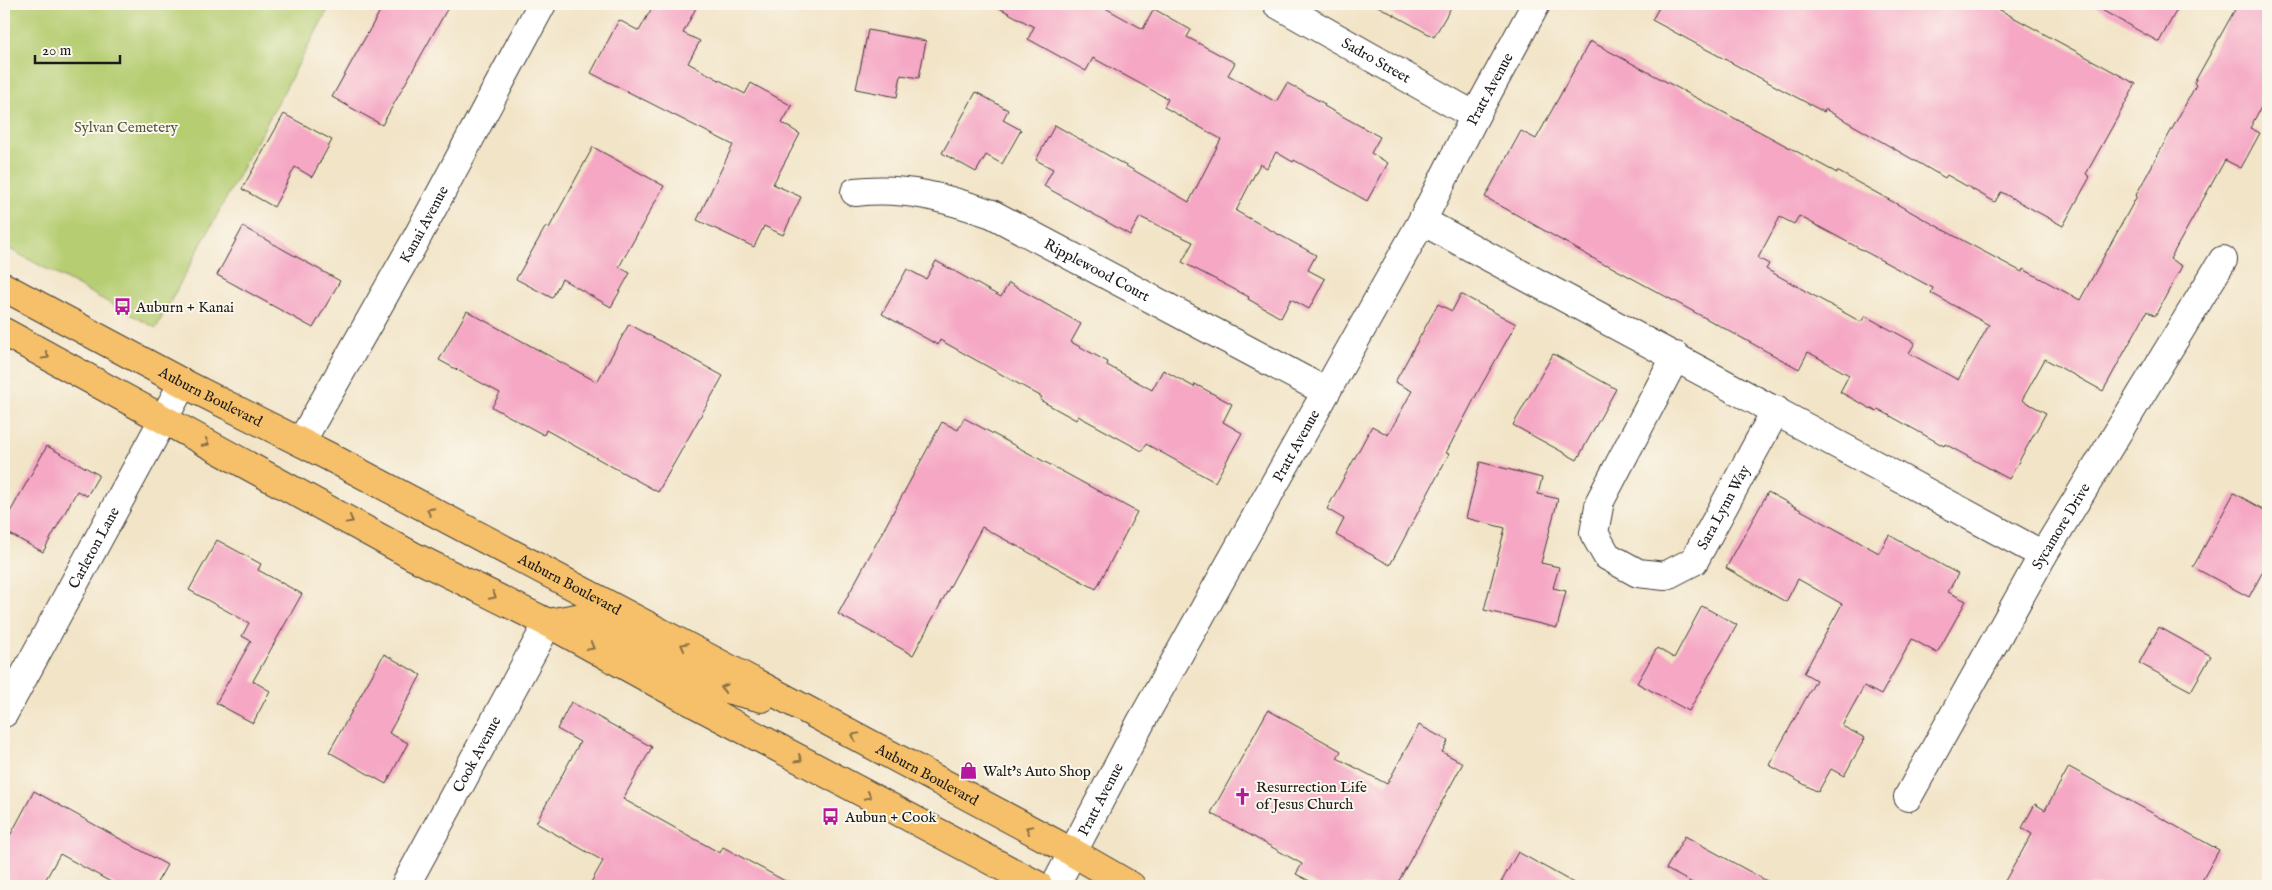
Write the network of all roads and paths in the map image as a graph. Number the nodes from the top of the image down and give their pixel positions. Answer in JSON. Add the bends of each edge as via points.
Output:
{"nodes":[{"id":1,"x":542,"y":4,"type":"edge"},
{"id":2,"x":1277,"y":4,"type":"edge"},
{"id":3,"x":1536,"y":4,"type":"edge"},
{"id":4,"x":1305,"y":10,"type":"edge"},
{"id":5,"x":1474,"y":116,"type":"junction"},
{"id":6,"x":855,"y":192,"type":"dead end"},
{"id":7,"x":1422,"y":220,"type":"junction"},
{"id":8,"x":2223,"y":260,"type":"dead end"},
{"id":9,"x":4,"y":287,"type":"edge"},
{"id":10,"x":4,"y":332,"type":"edge"},
{"id":11,"x":1676,"y":356,"type":"junction"},
{"id":12,"x":183,"y":383,"type":"junction"},
{"id":13,"x":1325,"y":391,"type":"junction"},
{"id":14,"x":1776,"y":410,"type":"junction"},
{"id":15,"x":163,"y":420,"type":"junction"},
{"id":16,"x":301,"y":442,"type":"junction"},
{"id":17,"x":2043,"y":555,"type":"junction"},
{"id":18,"x":548,"y":623,"type":"junction"},
{"id":19,"x":805,"y":709,"type":"junction"},
{"id":20,"x":4,"y":710,"type":"edge"},
{"id":21,"x":1908,"y":797,"type":"dead end"},
{"id":22,"x":1072,"y":852,"type":"junction"},
{"id":23,"x":405,"y":886,"type":"edge"},
{"id":24,"x":1039,"y":886,"type":"edge"},
{"id":25,"x":1055,"y":886,"type":"edge"},
{"id":26,"x":1131,"y":886,"type":"edge"}],
"edges":[{"from":1,"to":16,"type":"street","name":"Kanai Avenue","via":[[415,241]]},
{"from":2,"to":4,"type":"street","name":"Sadro Street"},
{"from":3,"to":5,"type":"street","name":"Pratt Avenue"},
{"from":4,"to":5,"type":"street","name":"Sadro Street"},
{"from":5,"to":7,"type":"street","name":"Pratt Avenue"},
{"from":6,"to":13,"type":"street","name":"Ripplewood Court","via":[[915,192],[992,214]]},
{"from":7,"to":11,"type":"street"},
{"from":7,"to":13,"type":"street","name":"Pratt Avenue"},
{"from":8,"to":17,"type":"street","name":"Sycamore Drive"},
{"from":9,"to":12,"type":"main road","name":"Auburn Boulevard"},
{"from":10,"to":15,"type":"main road","one_way":true},
{"from":11,"to":14,"type":"street"},
{"from":11,"to":14,"type":"street","name":"Sara Lynn Way","via":[[1600,501],[1594,533],[1608,556],[1638,574],[1665,576],[1694,562]]},
{"from":12,"to":15,"type":"street","name":"Carleton Lane"},
{"from":12,"to":16,"type":"main road","name":"Auburn Boulevard"},
{"from":13,"to":22,"type":"street","name":"Pratt Avenue"},
{"from":14,"to":17,"type":"street"},
{"from":15,"to":18,"type":"main road","one_way":true,"via":[[413,556]]},
{"from":15,"to":20,"type":"street","name":"Carleton Lane"},
{"from":19,"to":16,"type":"main road","name":"Auburn Boulevard","one_way":true},
{"from":17,"to":21,"type":"street","name":"Sycamore Drive"},
{"from":19,"to":18,"type":"main road","one_way":true,"via":[[718,687],[582,617]]},
{"from":18,"to":23,"type":"street","name":"Cook Avenue"},
{"from":18,"to":24,"type":"main road","one_way":true},
{"from":22,"to":19,"type":"main road","name":"Auburn Boulevard","one_way":true},
{"from":22,"to":25,"type":"street","name":"Pratt Avenue"},
{"from":22,"to":26,"type":"main road","name":"Auburn Boulevard"}]}
